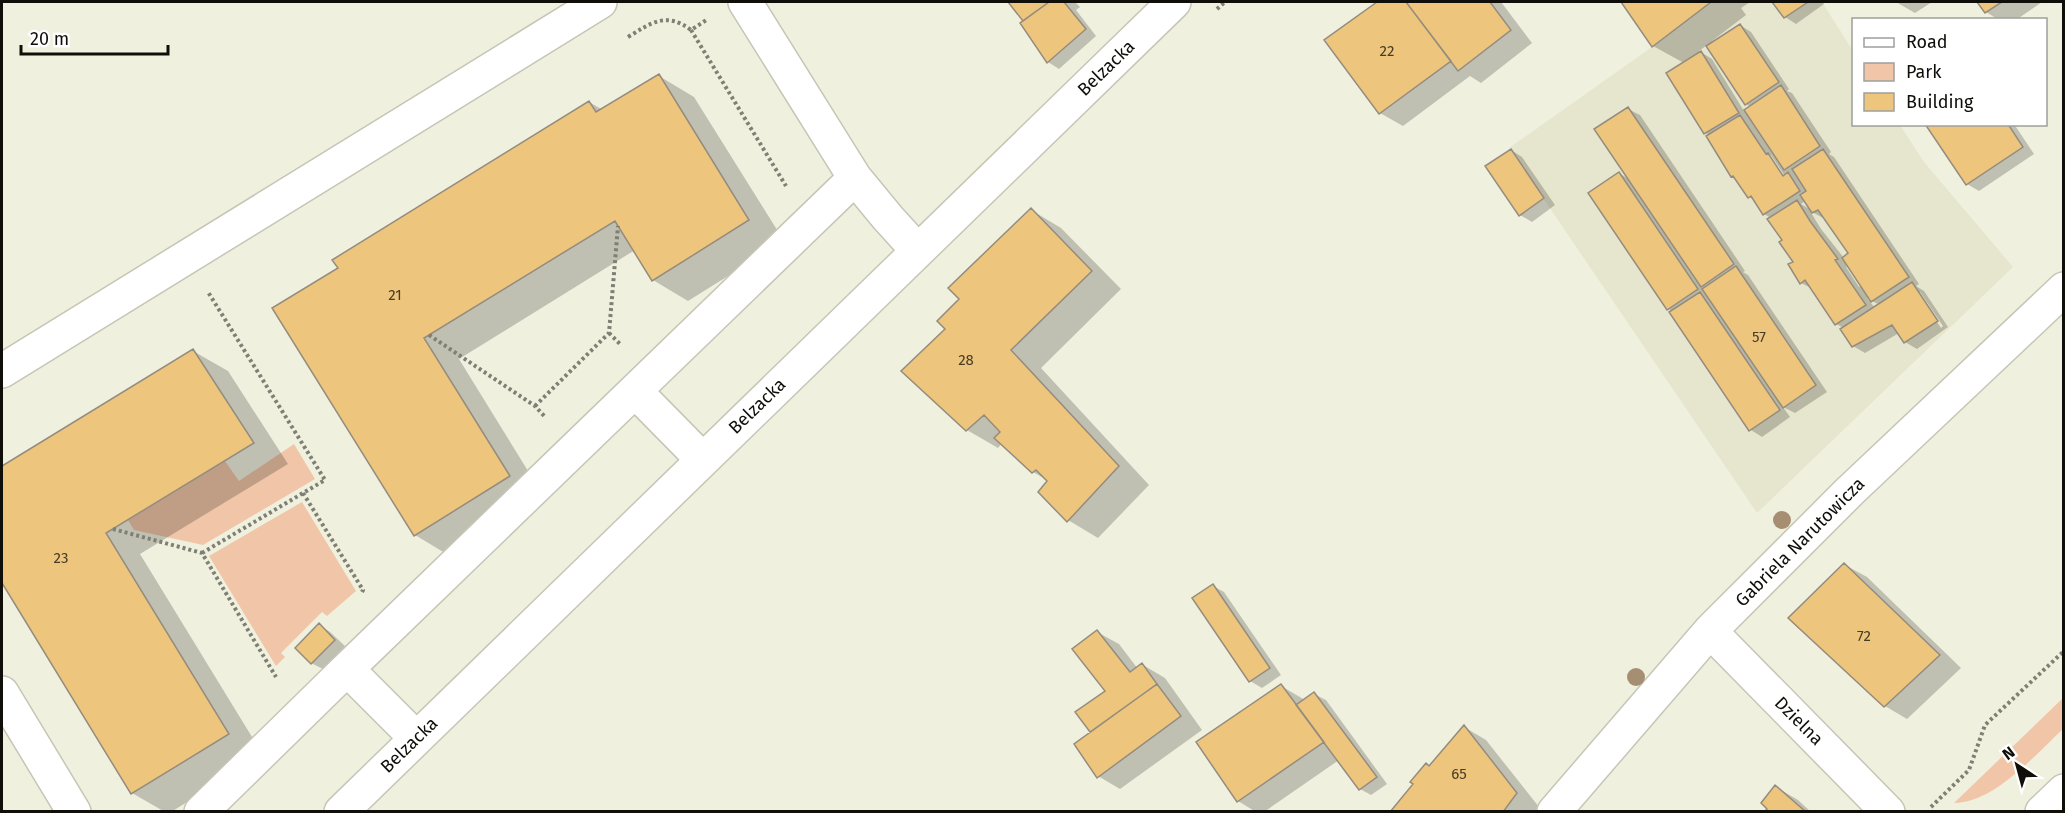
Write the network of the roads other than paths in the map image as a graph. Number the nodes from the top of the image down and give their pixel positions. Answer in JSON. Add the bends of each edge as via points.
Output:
{"nodes":[{"id":1,"x":600,"y":2,"type":"edge"},
{"id":2,"x":745,"y":2,"type":"edge"},
{"id":3,"x":1174,"y":2,"type":"edge"},
{"id":4,"x":855,"y":178,"type":"junction"},
{"id":5,"x":918,"y":251,"type":"junction"},
{"id":6,"x":2064,"y":289,"type":"edge"},
{"id":7,"x":2,"y":370,"type":"edge"},
{"id":8,"x":635,"y":391,"type":"junction"},
{"id":9,"x":702,"y":459,"type":"junction"},
{"id":10,"x":1710,"y":631,"type":"junction"},
{"id":11,"x":347,"y":669,"type":"junction"},
{"id":12,"x":2,"y":693,"type":"edge"},
{"id":13,"x":416,"y":738,"type":"junction"},
{"id":14,"x":2064,"y":791,"type":"edge"},
{"id":15,"x":74,"y":812,"type":"edge"},
{"id":16,"x":201,"y":812,"type":"edge"},
{"id":17,"x":342,"y":812,"type":"edge"},
{"id":18,"x":1554,"y":812,"type":"edge"},
{"id":19,"x":1888,"y":812,"type":"edge"},
{"id":20,"x":2042,"y":812,"type":"edge"}],
"edges":[{"from":1,"to":7,"type":"street"},
{"from":2,"to":4,"type":"street"},
{"from":3,"to":5,"type":"street","name":"Belzacka"},
{"from":4,"to":5,"type":"street"},
{"from":4,"to":8,"type":"street"},
{"from":5,"to":9,"type":"street","name":"Belzacka"},
{"from":6,"to":10,"type":"street","name":"Gabriela Narutowicza","via":[[1850,490]]},
{"from":8,"to":9,"type":"street"},
{"from":8,"to":11,"type":"street"},
{"from":9,"to":13,"type":"street","name":"Belzacka"},
{"from":10,"to":18,"type":"street","name":"Gabriela Narutowicza"},
{"from":10,"to":19,"type":"street","name":"Dzielna"},
{"from":11,"to":13,"type":"street"},
{"from":11,"to":16,"type":"street"},
{"from":12,"to":15,"type":"street"},
{"from":13,"to":17,"type":"street","name":"Belzacka"},
{"from":14,"to":20,"type":"street"}]}
